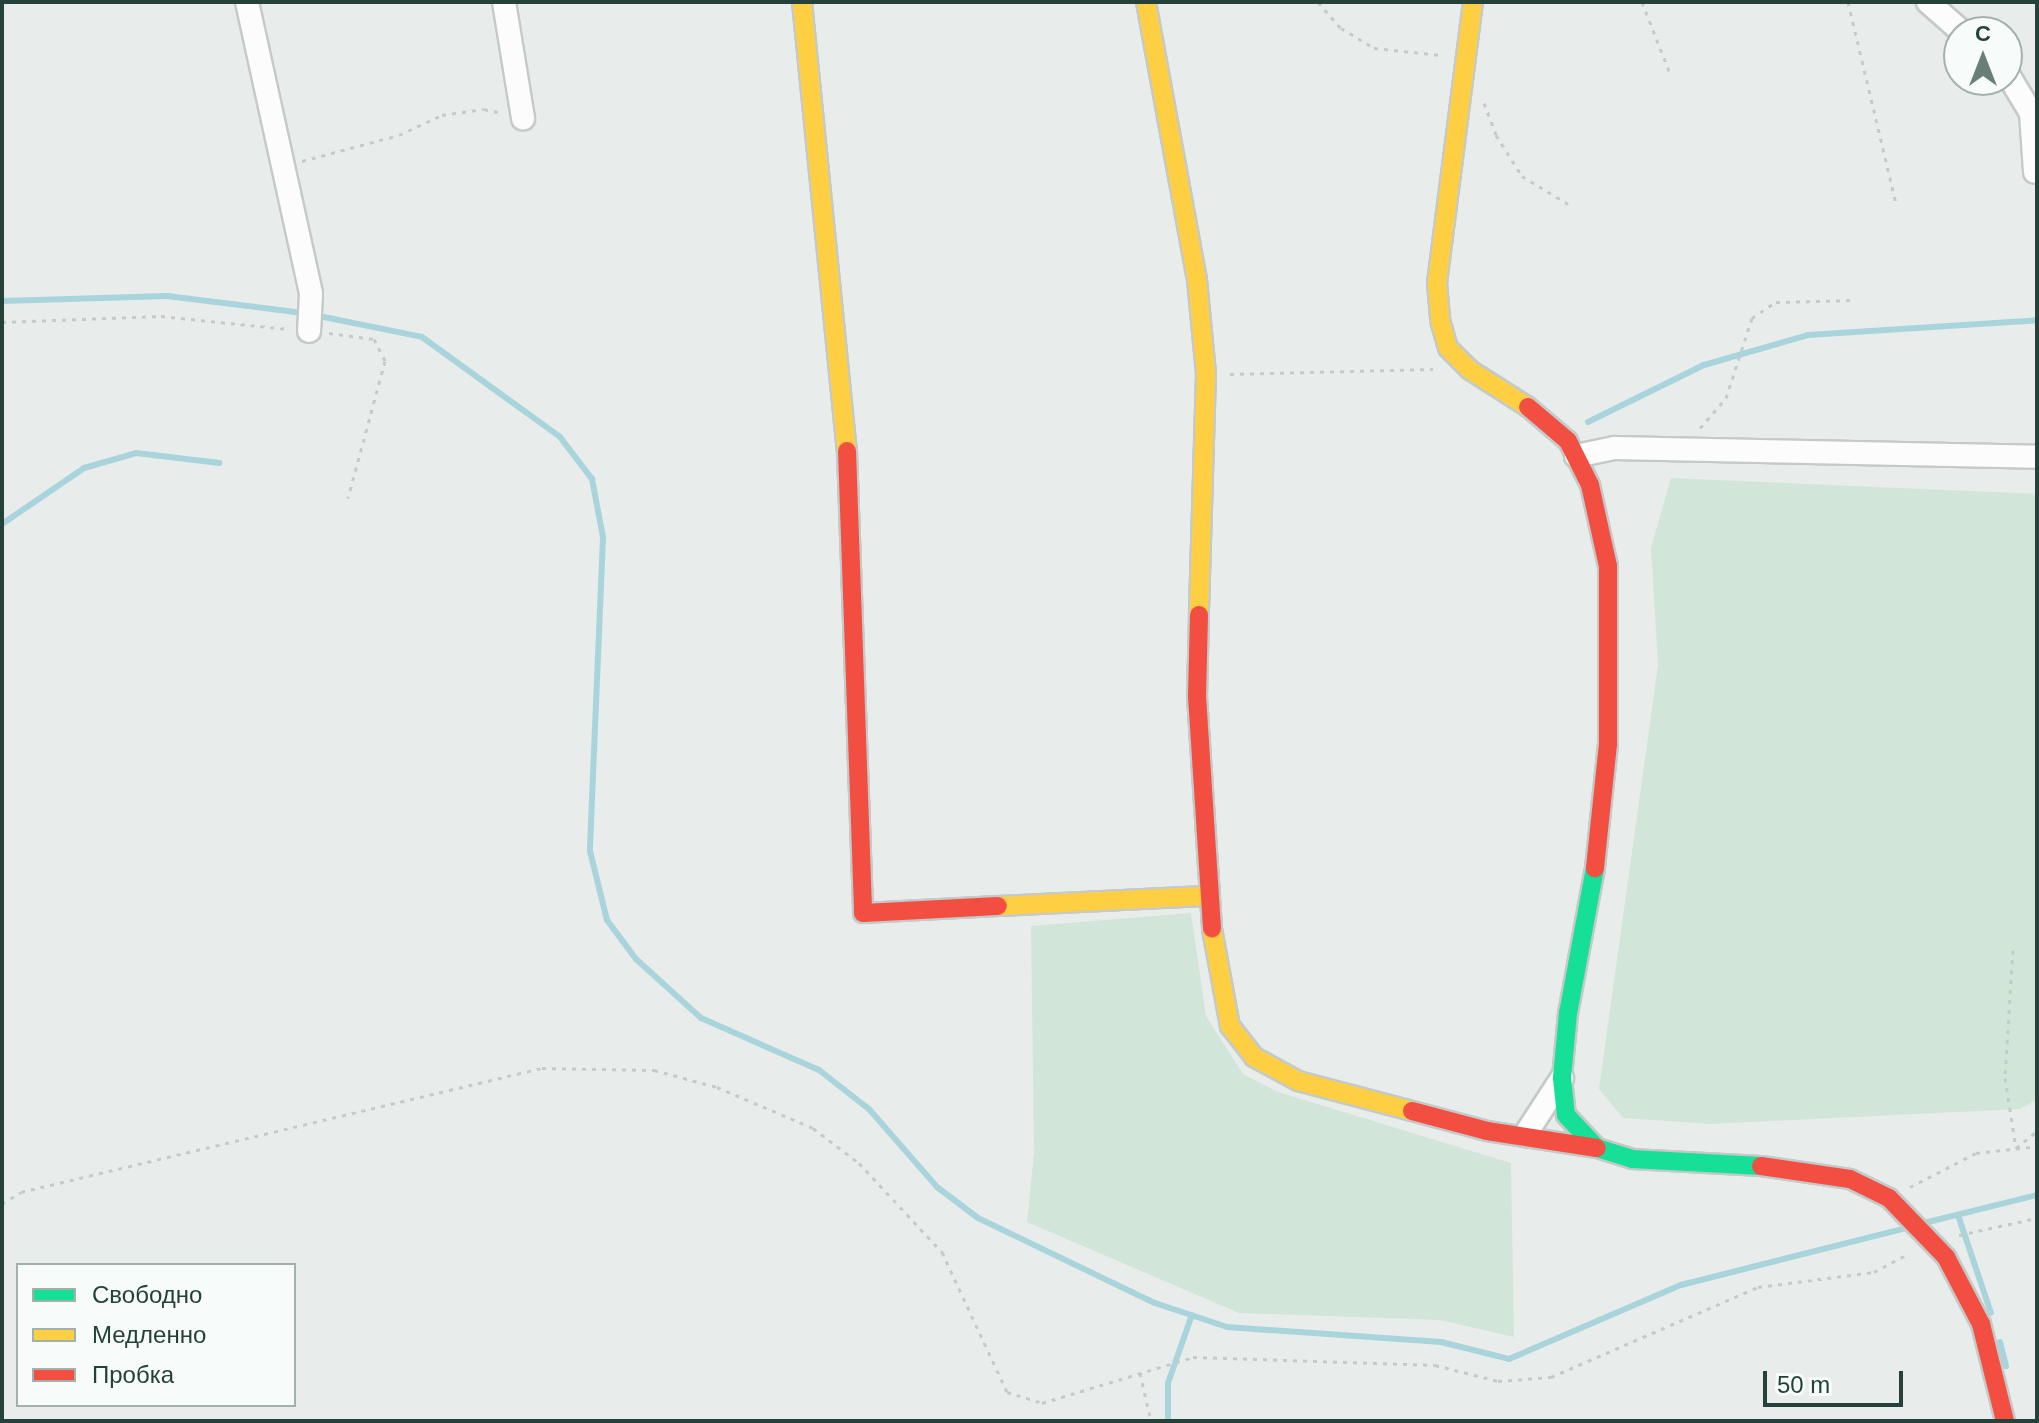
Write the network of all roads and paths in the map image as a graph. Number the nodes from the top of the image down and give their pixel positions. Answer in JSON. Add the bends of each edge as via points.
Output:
{"nodes":[{"id":1,"x":247,"y":2,"type":"edge"},
{"id":2,"x":504,"y":2,"type":"edge"},
{"id":3,"x":802,"y":2,"type":"edge"},
{"id":4,"x":1146,"y":2,"type":"edge"},
{"id":5,"x":1318,"y":2,"type":"edge"},
{"id":6,"x":1473,"y":2,"type":"edge"},
{"id":7,"x":1642,"y":2,"type":"edge"},
{"id":8,"x":1848,"y":2,"type":"edge"},
{"id":9,"x":1928,"y":2,"type":"edge"},
{"id":10,"x":1944,"y":16,"type":"edge"},
{"id":11,"x":1468,"y":58,"type":"junction"},
{"id":12,"x":1671,"y":76,"type":"dead end"},
{"id":13,"x":1482,"y":96,"type":"dead end"},
{"id":14,"x":2021,"y":96,"type":"edge"},
{"id":15,"x":523,"y":118,"type":"joint"},
{"id":16,"x":283,"y":166,"type":"junction"},
{"id":17,"x":2035,"y":172,"type":"edge"},
{"id":18,"x":1568,"y":204,"type":"dead end"},
{"id":19,"x":1896,"y":204,"type":"dead end"},
{"id":20,"x":1856,"y":300,"type":"dead end"},
{"id":21,"x":2,"y":322,"type":"edge"},
{"id":22,"x":309,"y":331,"type":"junction"},
{"id":23,"x":1448,"y":348,"type":"junction"},
{"id":24,"x":1206,"y":374,"type":"junction"},
{"id":25,"x":1682,"y":450,"type":"junction"},
{"id":26,"x":1576,"y":456,"type":"junction"},
{"id":27,"x":2037,"y":457,"type":"edge"},
{"id":28,"x":348,"y":498,"type":"dead end"},
{"id":29,"x":1206,"y":896,"type":"junction"},
{"id":30,"x":2013,"y":950,"type":"dead end"},
{"id":31,"x":1562,"y":1078,"type":"junction"},
{"id":32,"x":2037,"y":1131,"type":"edge"},
{"id":33,"x":1525,"y":1135,"type":"junction"},
{"id":34,"x":2037,"y":1146,"type":"edge"},
{"id":35,"x":1597,"y":1148,"type":"junction"},
{"id":36,"x":2016,"y":1148,"type":"junction"},
{"id":37,"x":1889,"y":1198,"type":"junction"},
{"id":38,"x":2,"y":1204,"type":"edge"},
{"id":39,"x":2037,"y":1218,"type":"edge"},
{"id":40,"x":1931,"y":1241,"type":"junction"},
{"id":41,"x":1140,"y":1373,"type":"junction"},
{"id":42,"x":1151,"y":1421,"type":"edge"},
{"id":43,"x":2005,"y":1421,"type":"edge"}],
"edges":[{"from":1,"to":16,"type":"street"},
{"from":2,"to":15,"type":"street"},
{"from":3,"to":29,"type":"street","via":[[846,437],[863,913]]},
{"from":4,"to":24,"type":"street","via":[[1197,280]]},
{"from":5,"to":11,"type":"path","via":[[1341,28],[1374,48]]},
{"from":6,"to":11,"type":"street"},
{"from":7,"to":12,"type":"path"},
{"from":8,"to":19,"type":"path"},
{"from":9,"to":10,"type":"street"},
{"from":11,"to":23,"type":"street","via":[[1437,283]]},
{"from":13,"to":18,"type":"path","via":[[1496,135],[1522,176]]},
{"from":14,"to":17,"type":"street","via":[[2031,113]]},
{"from":15,"to":16,"type":"path","via":[[484,109],[442,115],[399,135]]},
{"from":16,"to":22,"type":"street","via":[[311,294]]},
{"from":20,"to":25,"type":"path","via":[[1776,302],[1752,318],[1726,398]]},
{"from":21,"to":22,"type":"path","via":[[161,316]]},
{"from":22,"to":28,"type":"path","via":[[374,339],[385,361]]},
{"from":23,"to":24,"type":"path","via":[[1431,372]]},
{"from":23,"to":26,"type":"street","via":[[1470,370],[1538,413]]},
{"from":24,"to":29,"type":"street","via":[[1197,696]]},
{"from":25,"to":26,"type":"street","via":[[1614,448]]},
{"from":25,"to":27,"type":"street"},
{"from":26,"to":31,"type":"street","via":[[1590,485],[1608,566],[1608,744],[1601,837],[1568,1013]]},
{"from":29,"to":33,"type":"street","via":[[1230,1026],[1254,1057],[1298,1081],[1487,1131]]},
{"from":30,"to":36,"type":"path","via":[[2005,1078]]},
{"from":31,"to":33,"type":"street"},
{"from":31,"to":35,"type":"street","via":[[1566,1115]]},
{"from":32,"to":36,"type":"path"},
{"from":33,"to":35,"type":"street"},
{"from":34,"to":36,"type":"path"},
{"from":35,"to":37,"type":"street","via":[[1632,1159],[1791,1168],[1850,1179]]},
{"from":36,"to":37,"type":"path","via":[[1976,1153]]},
{"from":37,"to":40,"type":"street"},
{"from":38,"to":41,"type":"path","via":[[21,1192],[542,1068],[654,1070],[717,1087],[813,1128],[859,1163],[942,1252],[1007,1392],[1042,1403]]},
{"from":39,"to":40,"type":"path"},
{"from":40,"to":41,"type":"path","via":[[1874,1272],[1758,1287],[1551,1377],[1498,1381],[1435,1365],[1193,1357]]},
{"from":40,"to":43,"type":"street","via":[[1946,1257],[1981,1324]]},
{"from":41,"to":42,"type":"path"}]}
